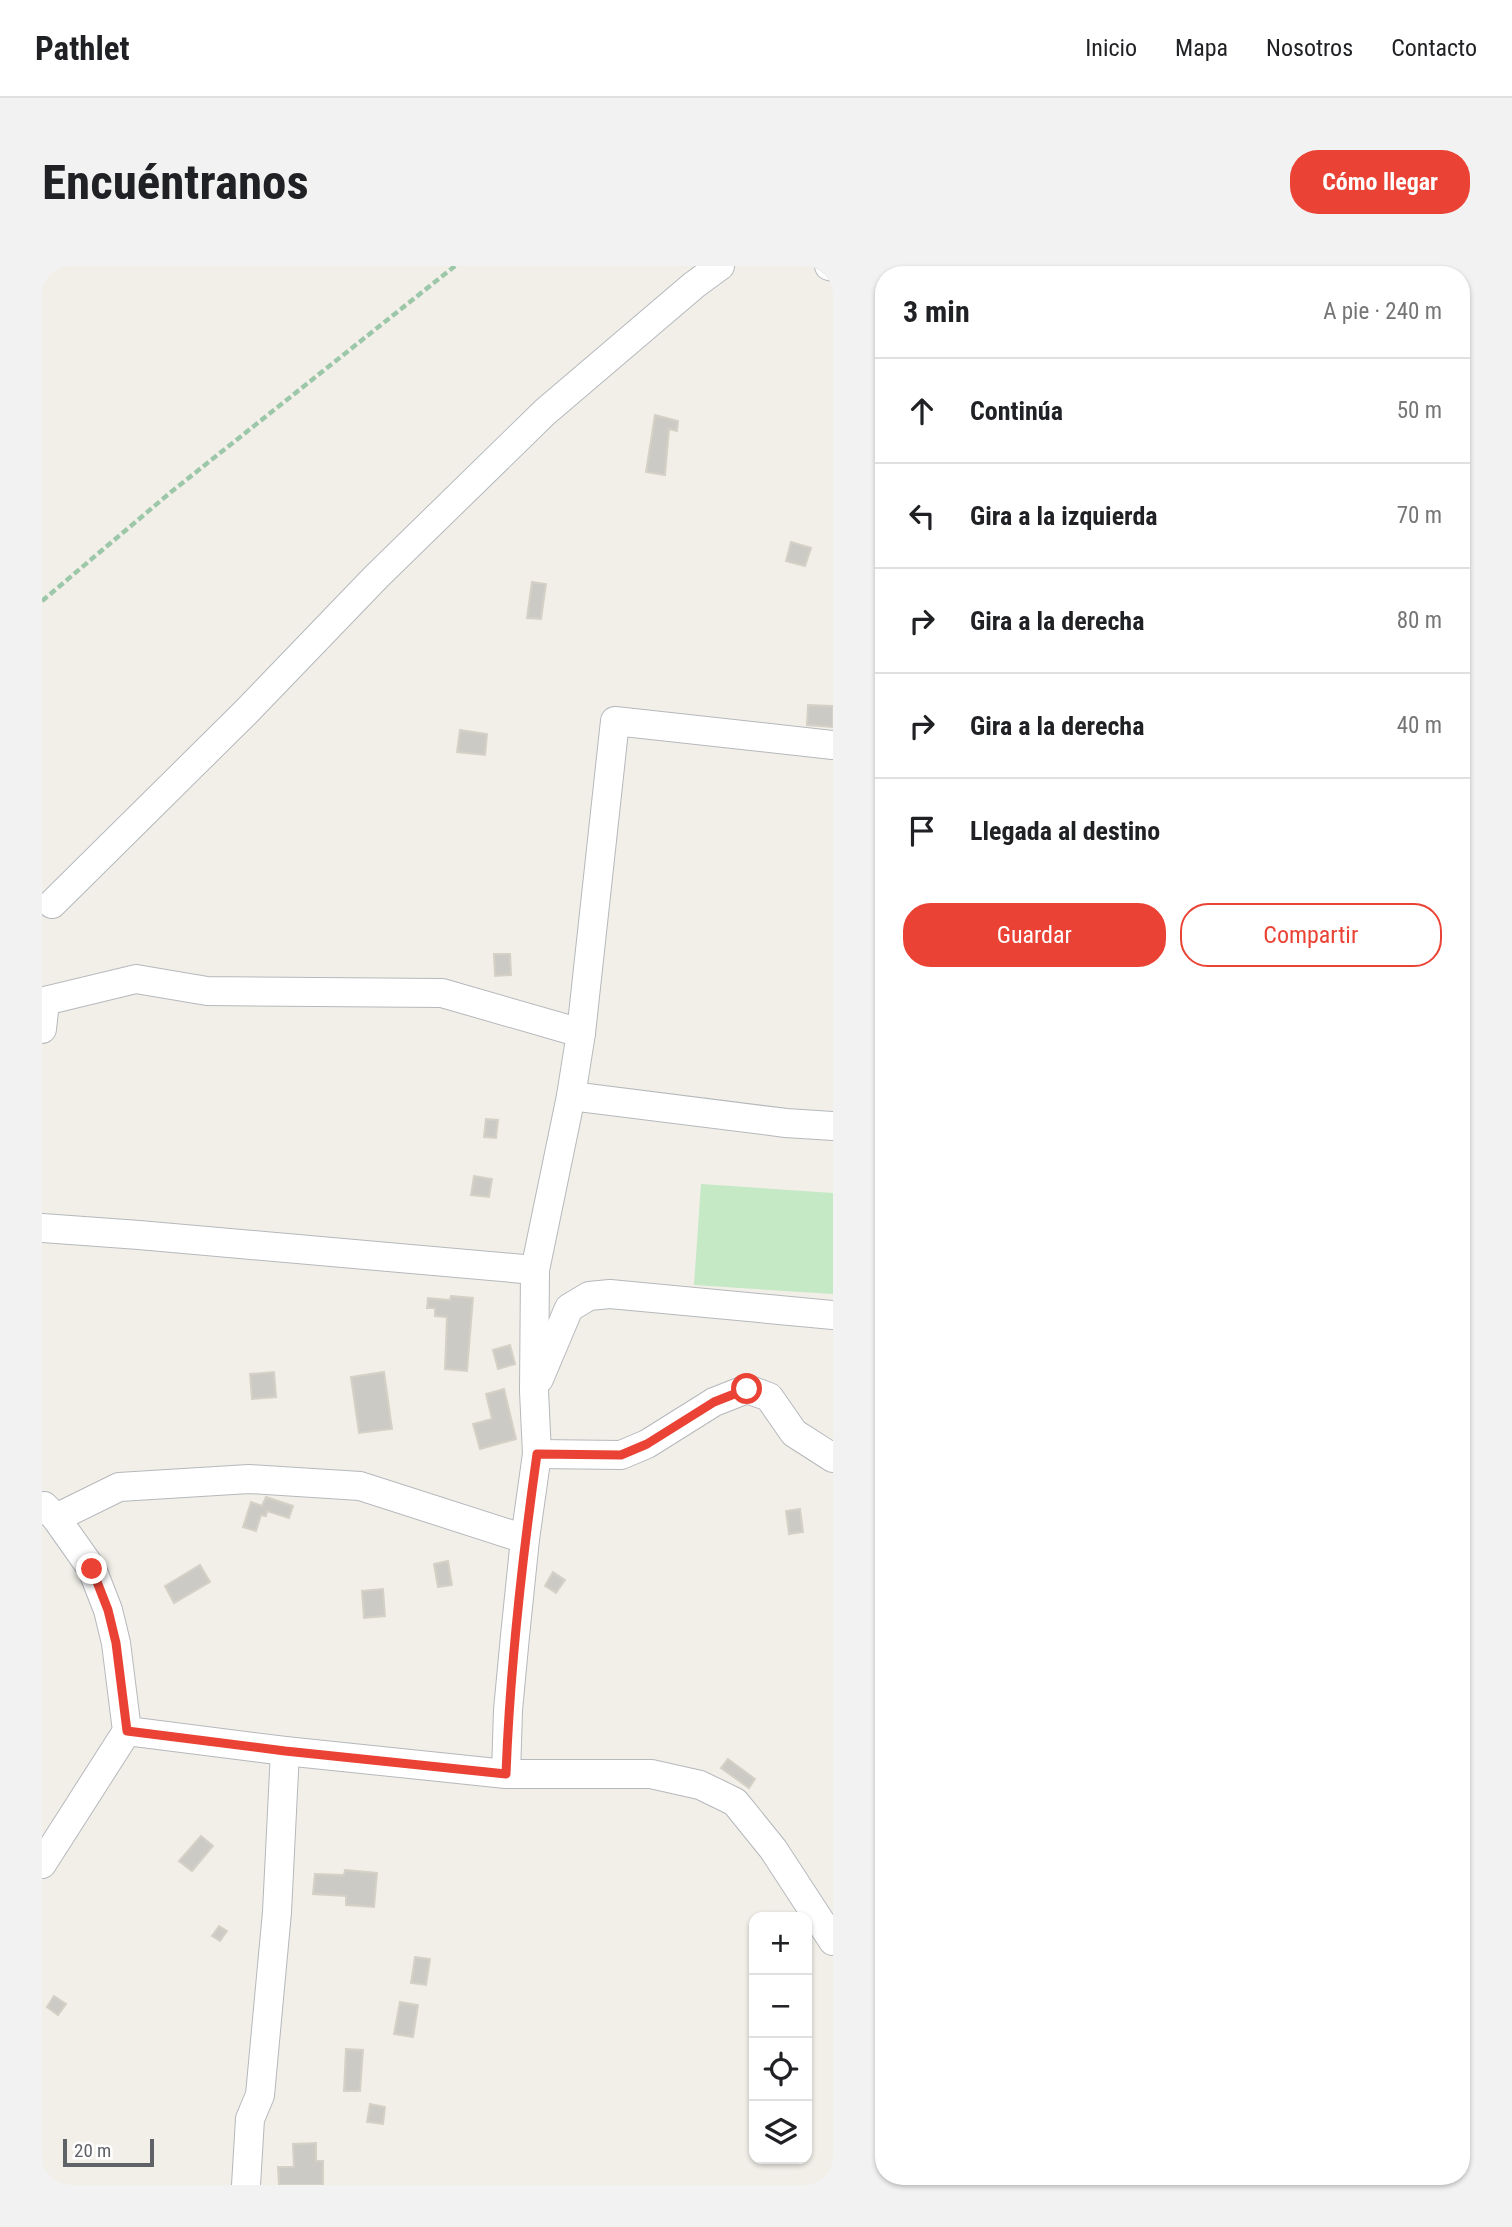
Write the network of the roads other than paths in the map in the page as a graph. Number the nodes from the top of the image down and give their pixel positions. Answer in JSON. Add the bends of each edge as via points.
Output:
{"nodes":[{"id":1,"x":720,"y":266,"type":"edge"},
{"id":2,"x":833,"y":746,"type":"edge"},
{"id":3,"x":52,"y":904,"type":"dead end"},
{"id":4,"x":42,"y":1029,"type":"edge"},
{"id":5,"x":581,"y":1033,"type":"junction"},
{"id":6,"x":570,"y":1096,"type":"junction"},
{"id":7,"x":833,"y":1126,"type":"edge"},
{"id":8,"x":42,"y":1228,"type":"edge"},
{"id":9,"x":535,"y":1270,"type":"junction"},
{"id":10,"x":833,"y":1315,"type":"edge"},
{"id":11,"x":534,"y":1391,"type":"junction"},
{"id":12,"x":537,"y":1454,"type":"junction"},
{"id":13,"x":833,"y":1458,"type":"edge"},
{"id":14,"x":49,"y":1511,"type":"edge"},
{"id":15,"x":525,"y":1539,"type":"junction"},
{"id":16,"x":127,"y":1731,"type":"junction"},
{"id":17,"x":285,"y":1751,"type":"junction"},
{"id":18,"x":506,"y":1774,"type":"junction"},
{"id":19,"x":42,"y":1864,"type":"edge"},
{"id":20,"x":833,"y":1941,"type":"edge"},
{"id":21,"x":246,"y":2185,"type":"edge"}],
"edges":[{"from":1,"to":3,"type":"street","via":[[545,412]]},
{"from":2,"to":5,"type":"street","via":[[615,721]]},
{"from":4,"to":5,"type":"street","via":[[45,1001],[136,979],[206,991],[442,993]]},
{"from":5,"to":6,"type":"street"},
{"from":6,"to":7,"type":"street"},
{"from":6,"to":9,"type":"street"},
{"from":8,"to":9,"type":"street"},
{"from":9,"to":11,"type":"street"},
{"from":10,"to":11,"type":"street","via":[[610,1294],[589,1296],[569,1308]]},
{"from":11,"to":12,"type":"street"},
{"from":12,"to":13,"type":"street","via":[[621,1455],[714,1402],[747,1389],[769,1397],[794,1433]]},
{"from":12,"to":15,"type":"street"},
{"from":14,"to":15,"type":"street","via":[[119,1487],[249,1479],[360,1486]]},
{"from":14,"to":16,"type":"street","via":[[92,1569],[108,1610]]},
{"from":15,"to":18,"type":"street"},
{"from":16,"to":17,"type":"street"},
{"from":16,"to":19,"type":"street"},
{"from":17,"to":18,"type":"street"},
{"from":17,"to":21,"type":"street","via":[[277,1912],[260,2095],[250,2119]]},
{"from":18,"to":20,"type":"street","via":[[651,1774],[700,1785],[735,1802],[774,1849]]}]}
